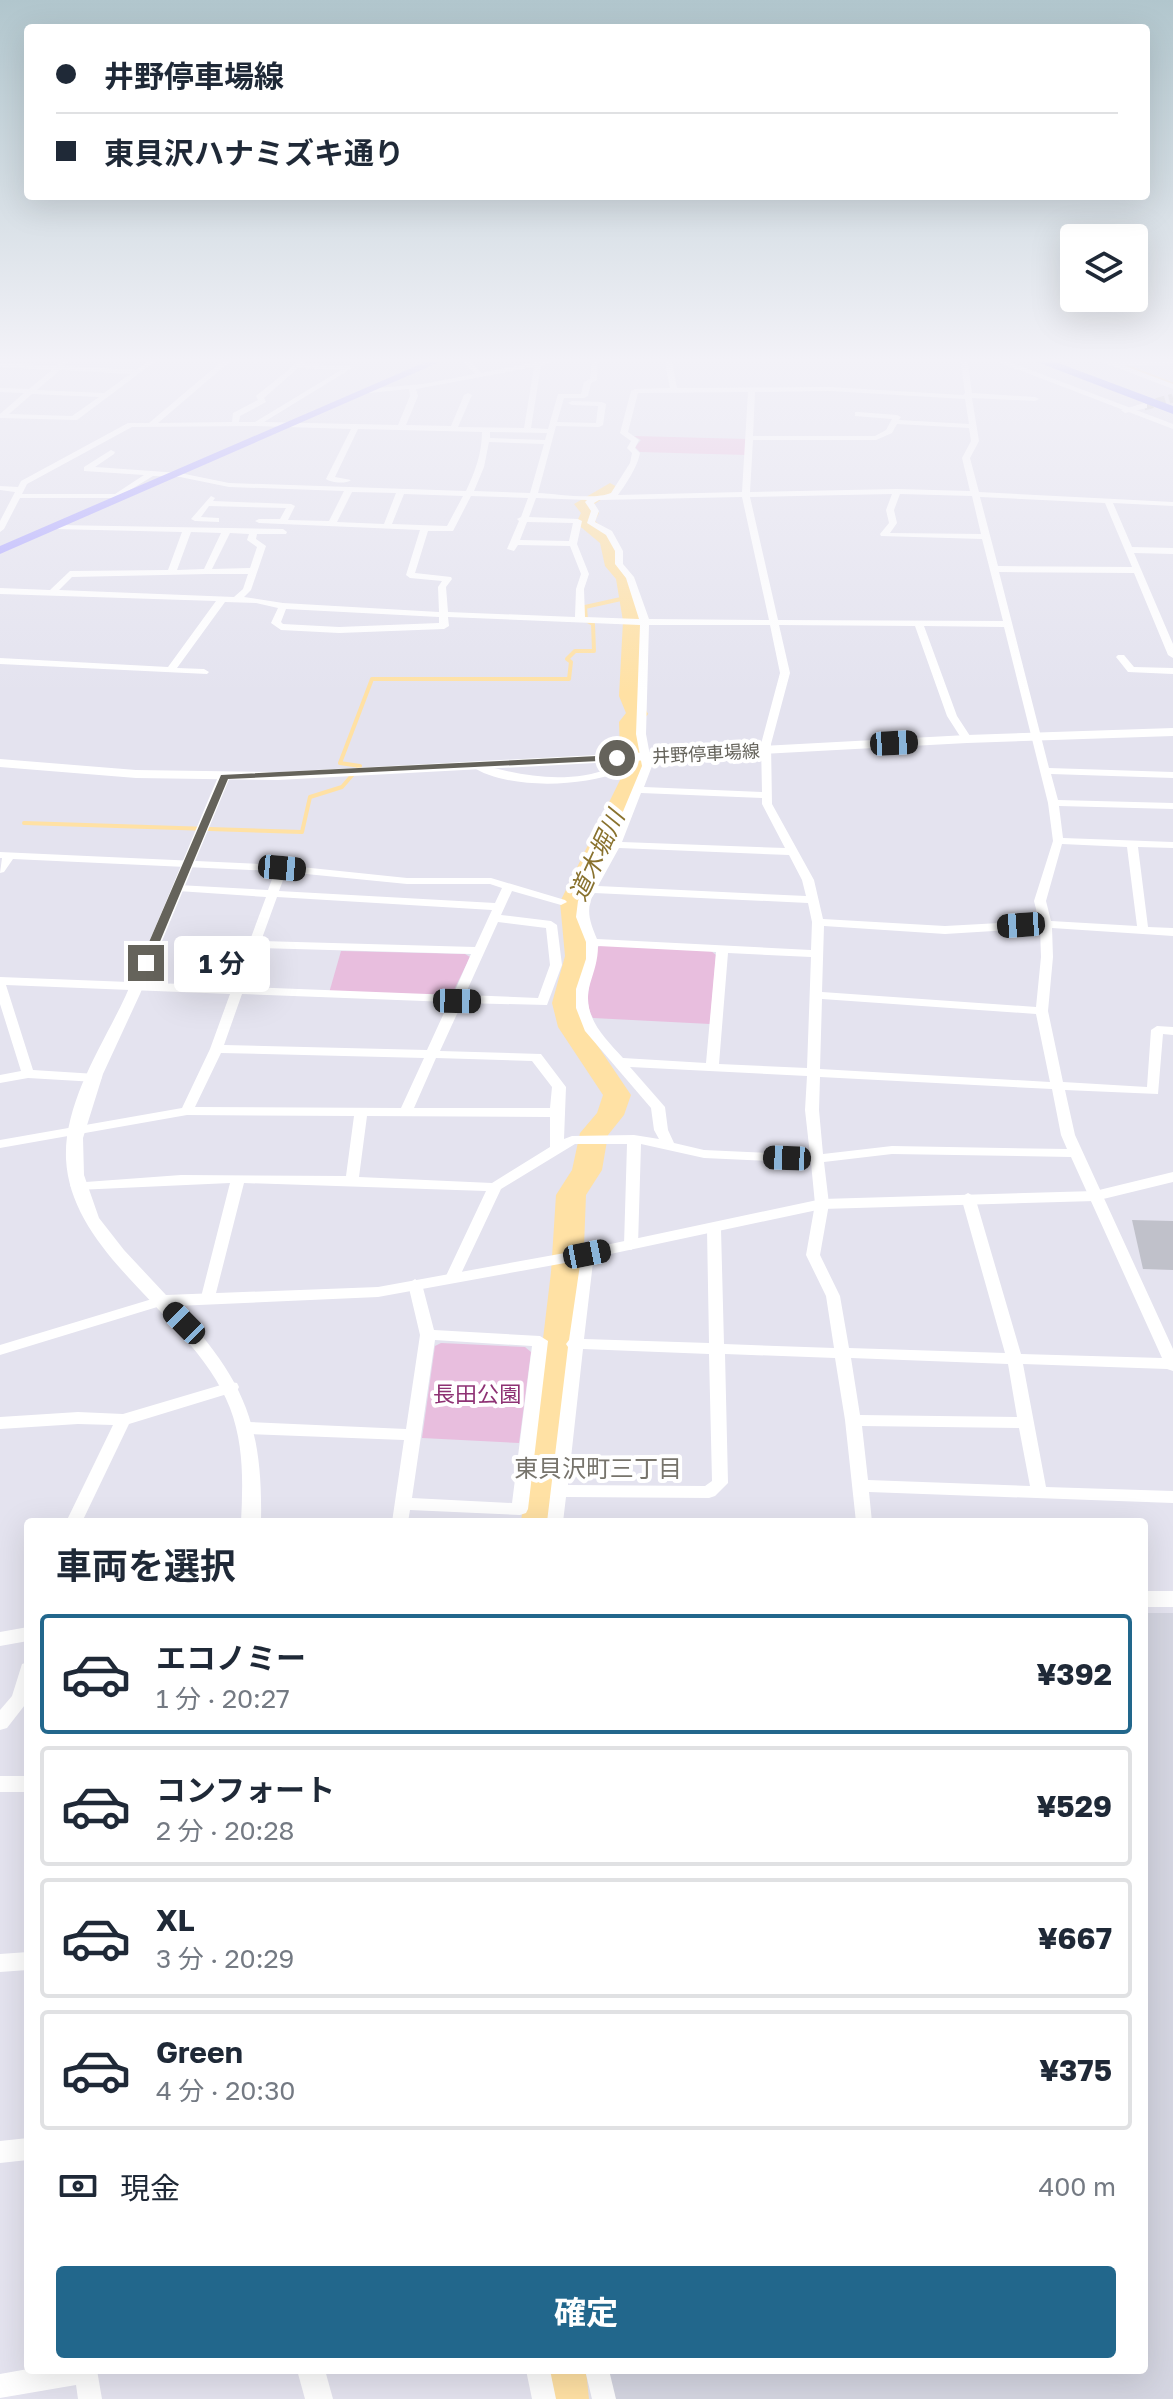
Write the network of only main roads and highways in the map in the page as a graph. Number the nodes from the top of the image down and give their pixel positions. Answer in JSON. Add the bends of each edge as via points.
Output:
{"nodes":[{"id":1,"x":194,"y":469,"type":"edge"},
{"id":2,"x":0,"y":550,"type":"edge"},
{"id":3,"x":1173,"y":732,"type":"edge"},
{"id":4,"x":0,"y":763,"type":"edge"}],
"edges":[{"from":1,"to":2,"type":"main road"},
{"from":3,"to":4,"type":"main road","name":"井野停車場線","via":[[224,777]]}]}
